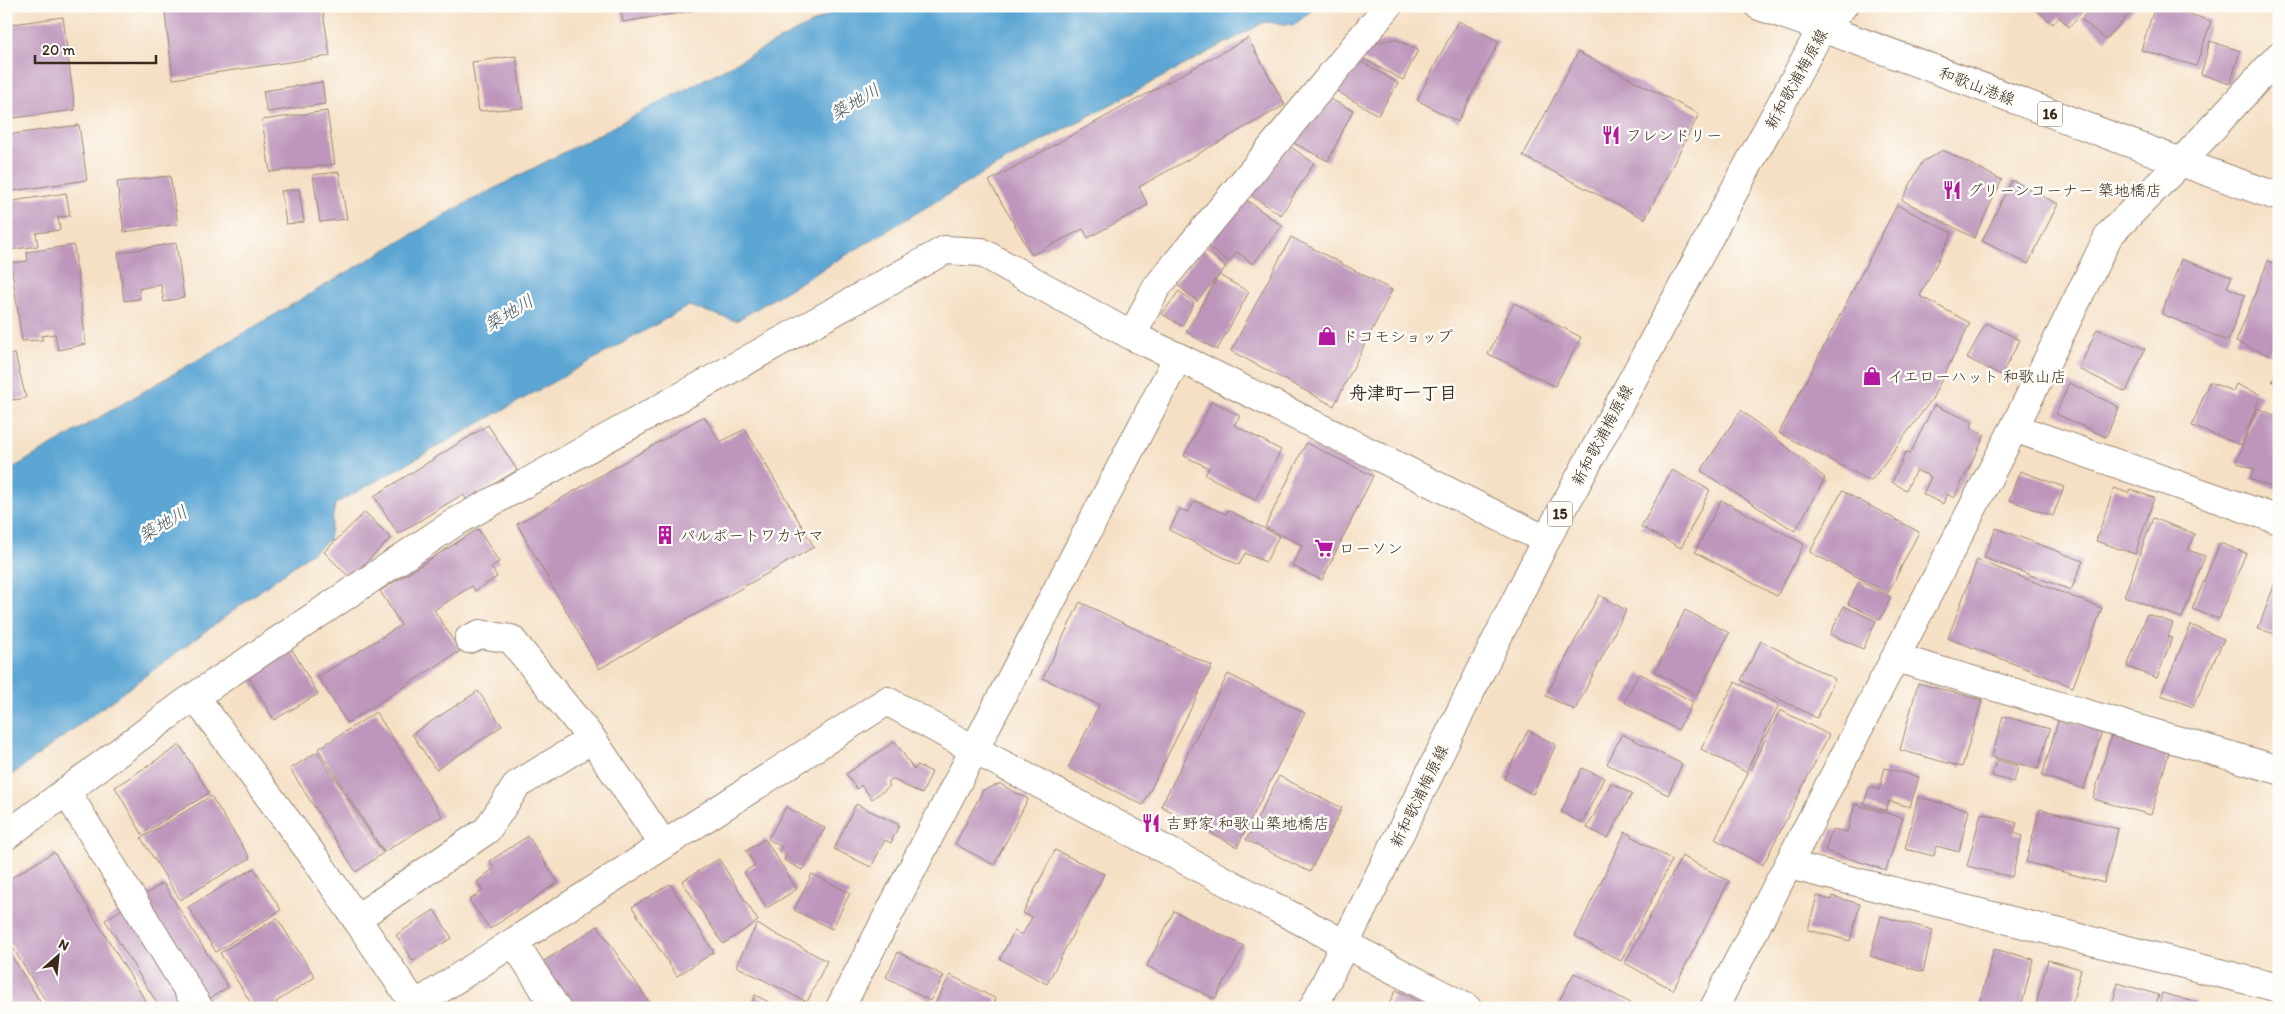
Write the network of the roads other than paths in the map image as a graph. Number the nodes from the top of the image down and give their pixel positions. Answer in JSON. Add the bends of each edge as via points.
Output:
{"nodes":[{"id":1,"x":1388,"y":6,"type":"edge"},
{"id":2,"x":1759,"y":6,"type":"edge"},
{"id":3,"x":1843,"y":6,"type":"edge"},
{"id":4,"x":1822,"y":28,"type":"junction"},
{"id":5,"x":2279,"y":56,"type":"edge"},
{"id":6,"x":2180,"y":163,"type":"junction"},
{"id":7,"x":2279,"y":197,"type":"edge"},
{"id":8,"x":1132,"y":336,"type":"junction"},
{"id":9,"x":1178,"y":356,"type":"junction"},
{"id":10,"x":2014,"y":428,"type":"junction"},
{"id":11,"x":2279,"y":520,"type":"edge"},
{"id":12,"x":1546,"y":540,"type":"junction"},
{"id":13,"x":469,"y":639,"type":"dead end"},
{"id":14,"x":1896,"y":658,"type":"junction"},
{"id":15,"x":195,"y":697,"type":"junction"},
{"id":16,"x":592,"y":739,"type":"junction"},
{"id":17,"x":975,"y":750,"type":"junction"},
{"id":18,"x":2279,"y":770,"type":"edge"},
{"id":19,"x":66,"y":791,"type":"junction"},
{"id":20,"x":6,"y":836,"type":"edge"},
{"id":21,"x":664,"y":845,"type":"junction"},
{"id":22,"x":1789,"y":865,"type":"junction"},
{"id":23,"x":356,"y":919,"type":"junction"},
{"id":24,"x":514,"y":942,"type":"junction"},
{"id":25,"x":1346,"y":943,"type":"junction"},
{"id":26,"x":2279,"y":988,"type":"edge"},
{"id":27,"x":413,"y":1007,"type":"edge"},
{"id":28,"x":199,"y":1008,"type":"edge"},
{"id":29,"x":556,"y":1008,"type":"edge"},
{"id":30,"x":840,"y":1008,"type":"edge"},
{"id":31,"x":1313,"y":1008,"type":"edge"},
{"id":32,"x":1467,"y":1008,"type":"edge"},
{"id":33,"x":1714,"y":1008,"type":"edge"}],
"edges":[{"from":1,"to":8,"type":"street","via":[[1156,288]]},
{"from":2,"to":4,"type":"street","name":"和歌山港線","number":"16"},
{"from":3,"to":4,"type":"street","name":"新和歌浦梅原線","number":"15"},
{"from":4,"to":6,"type":"street","name":"和歌山港線","number":"16"},
{"from":4,"to":12,"type":"street","name":"新和歌浦梅原線","number":"15"},
{"from":5,"to":6,"type":"street"},
{"from":6,"to":7,"type":"street","name":"和歌山港線","number":"16"},
{"from":6,"to":10,"type":"street","via":[[2109,235]]},
{"from":8,"to":9,"type":"street"},
{"from":8,"to":15,"type":"street","via":[[981,252],[945,250],[454,523]]},
{"from":9,"to":12,"type":"street"},
{"from":9,"to":17,"type":"street"},
{"from":10,"to":11,"type":"street"},
{"from":10,"to":14,"type":"street"},
{"from":12,"to":25,"type":"street","name":"新和歌浦梅原線","number":"15"},
{"from":13,"to":16,"type":"street","via":[[480,634],[511,639]]},
{"from":14,"to":18,"type":"street"},
{"from":14,"to":22,"type":"street"},
{"from":15,"to":19,"type":"street"},
{"from":15,"to":23,"type":"street"},
{"from":16,"to":21,"type":"street"},
{"from":16,"to":23,"type":"street","via":[[517,785],[487,830]]},
{"from":17,"to":21,"type":"street","via":[[887,701]]},
{"from":17,"to":25,"type":"street"},
{"from":17,"to":30,"type":"street"},
{"from":19,"to":20,"type":"street"},
{"from":19,"to":28,"type":"street"},
{"from":21,"to":24,"type":"street"},
{"from":22,"to":26,"type":"street"},
{"from":22,"to":33,"type":"street"},
{"from":23,"to":27,"type":"street"},
{"from":24,"to":27,"type":"street"},
{"from":24,"to":29,"type":"street"},
{"from":25,"to":31,"type":"street","name":"新和歌浦梅原線","number":"15"},
{"from":25,"to":32,"type":"street"}]}
